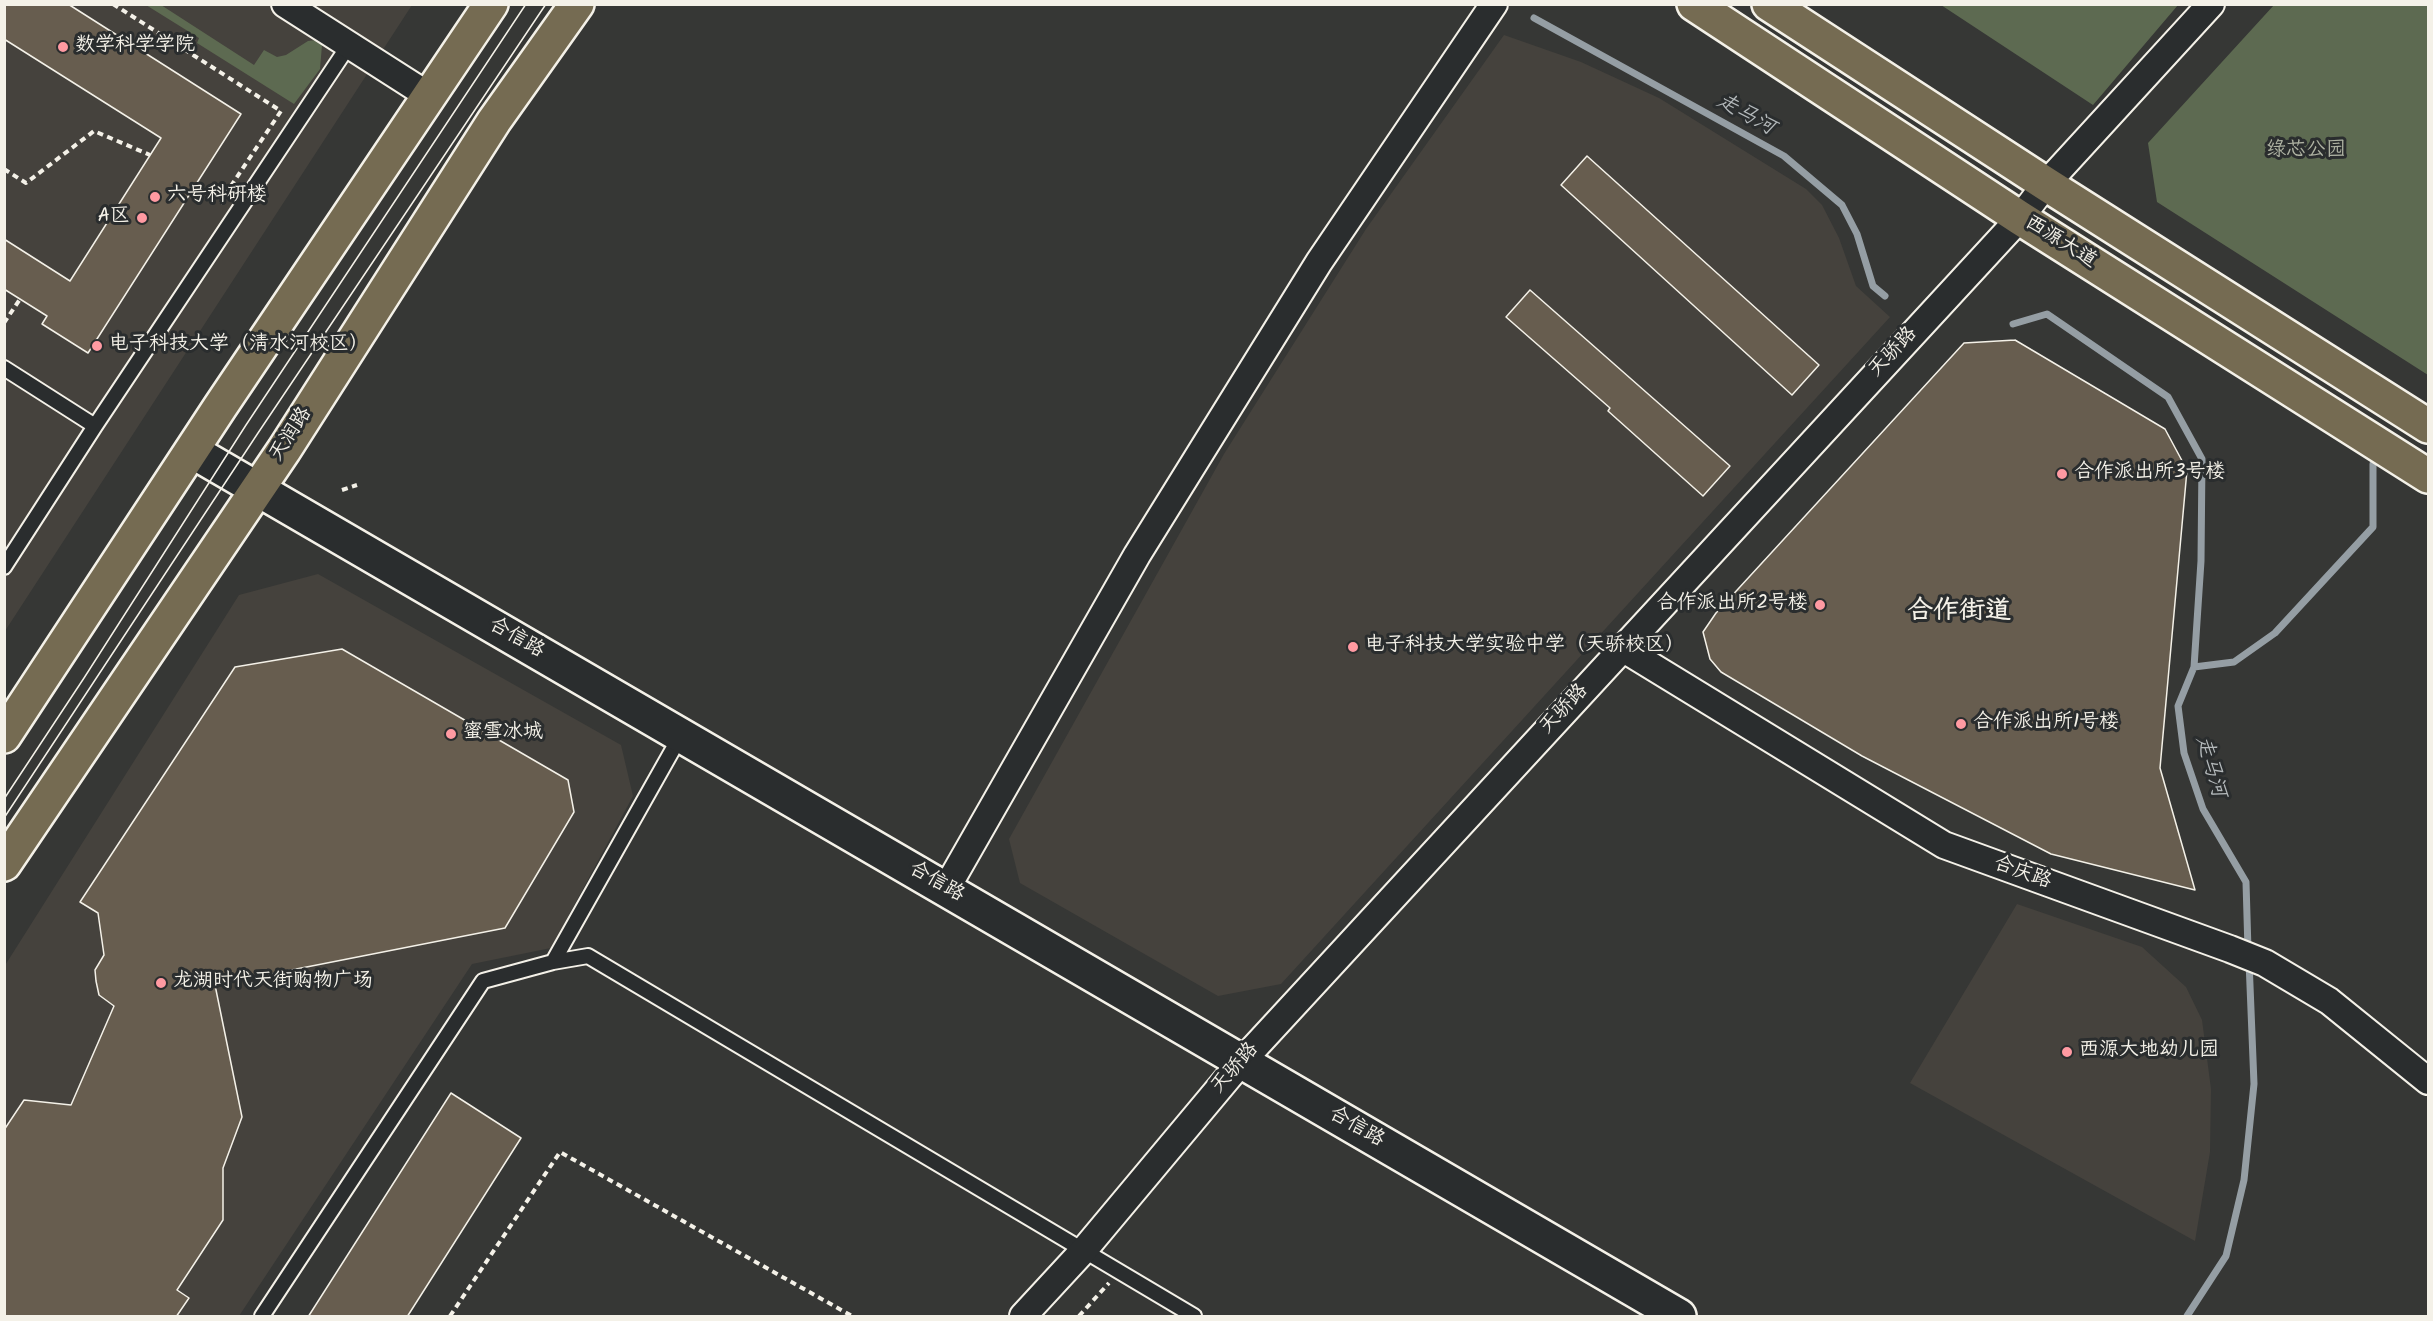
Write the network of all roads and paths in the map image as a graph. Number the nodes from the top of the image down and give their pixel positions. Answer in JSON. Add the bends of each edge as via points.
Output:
{"nodes":[{"id":1,"x":113,"y":4,"type":"edge"},
{"id":2,"x":285,"y":4,"type":"edge"},
{"id":3,"x":490,"y":4,"type":"edge"},
{"id":4,"x":577,"y":4,"type":"edge"},
{"id":5,"x":1494,"y":4,"type":"edge"},
{"id":6,"x":1694,"y":4,"type":"edge"},
{"id":7,"x":1769,"y":4,"type":"edge"},
{"id":8,"x":2211,"y":4,"type":"edge"},
{"id":9,"x":349,"y":45,"type":"junction"},
{"id":10,"x":429,"y":96,"type":"junction"},
{"id":11,"x":150,"y":155,"type":"dead end"},
{"id":12,"x":4,"y":169,"type":"edge"},
{"id":13,"x":2046,"y":184,"type":"junction"},
{"id":14,"x":237,"y":212,"type":"junction"},
{"id":15,"x":2020,"y":218,"type":"junction"},
{"id":16,"x":20,"y":299,"type":"dead end"},
{"id":17,"x":4,"y":323,"type":"edge"},
{"id":18,"x":4,"y":368,"type":"edge"},
{"id":19,"x":95,"y":426,"type":"junction"},
{"id":20,"x":2428,"y":426,"type":"edge"},
{"id":21,"x":192,"y":451,"type":"junction"},
{"id":22,"x":2428,"y":476,"type":"edge"},
{"id":23,"x":357,"y":485,"type":"dead end"},
{"id":24,"x":256,"y":488,"type":"junction"},
{"id":25,"x":342,"y":490,"type":"dead end"},
{"id":26,"x":4,"y":567,"type":"edge"},
{"id":27,"x":1622,"y":648,"type":"junction"},
{"id":28,"x":681,"y":735,"type":"junction"},
{"id":29,"x":4,"y":736,"type":"edge"},
{"id":30,"x":4,"y":864,"type":"edge"},
{"id":31,"x":946,"y":889,"type":"junction"},
{"id":32,"x":553,"y":962,"type":"junction"},
{"id":33,"x":1242,"y":1061,"type":"junction"},
{"id":34,"x":2428,"y":1081,"type":"edge"},
{"id":35,"x":1084,"y":1250,"type":"junction"},
{"id":36,"x":1120,"y":1272,"type":"junction"},
{"id":37,"x":262,"y":1317,"type":"edge"},
{"id":38,"x":450,"y":1317,"type":"edge"},
{"id":39,"x":852,"y":1317,"type":"edge"},
{"id":40,"x":1023,"y":1317,"type":"edge"},
{"id":41,"x":1079,"y":1317,"type":"edge"},
{"id":42,"x":1194,"y":1317,"type":"edge"},
{"id":43,"x":1678,"y":1317,"type":"edge"}],
"edges":[{"from":1,"to":14,"type":"path","via":[[281,111],[220,201]]},
{"from":2,"to":9,"type":"street"},
{"from":3,"to":10,"type":"main road"},
{"from":4,"to":24,"type":"main road","name":"天润路","via":[[494,121]]},
{"from":5,"to":31,"type":"street","via":[[1319,262],[1137,555]]},
{"from":6,"to":15,"type":"main road","name":"西源大道"},
{"from":7,"to":13,"type":"main road"},
{"from":8,"to":13,"type":"street","name":"天骄路"},
{"from":9,"to":10,"type":"street"},
{"from":9,"to":14,"type":"lane"},
{"from":10,"to":21,"type":"main road"},
{"from":11,"to":12,"type":"path","via":[[94,131],[26,183]]},
{"from":13,"to":15,"type":"street","name":"天骄路"},
{"from":13,"to":20,"type":"main road"},
{"from":14,"to":19,"type":"lane"},
{"from":15,"to":22,"type":"main road","name":"西源大道"},
{"from":15,"to":27,"type":"street","name":"天骄路"},
{"from":16,"to":17,"type":"path"},
{"from":18,"to":19,"type":"lane"},
{"from":19,"to":26,"type":"lane"},
{"from":21,"to":24,"type":"street","name":"合信路"},
{"from":21,"to":29,"type":"main road"},
{"from":23,"to":25,"type":"path"},
{"from":24,"to":28,"type":"street","name":"合信路"},
{"from":24,"to":30,"type":"main road","name":"天润路"},
{"from":27,"to":33,"type":"street","name":"天骄路"},
{"from":27,"to":34,"type":"street","name":"合庆路","via":[[1944,845],[2265,963],[2329,1001]]},
{"from":28,"to":31,"type":"street","name":"合信路"},
{"from":28,"to":32,"type":"lane"},
{"from":31,"to":33,"type":"street","name":"合信路"},
{"from":32,"to":35,"type":"lane","via":[[588,956]]},
{"from":32,"to":37,"type":"lane","via":[[483,981]]},
{"from":33,"to":35,"type":"street","name":"天骄路"},
{"from":33,"to":43,"type":"street","name":"合信路"},
{"from":35,"to":36,"type":"lane"},
{"from":35,"to":40,"type":"street","name":"天骄路"},
{"from":36,"to":41,"type":"path"},
{"from":36,"to":42,"type":"lane"},
{"from":38,"to":39,"type":"path","via":[[560,1152]]}]}
